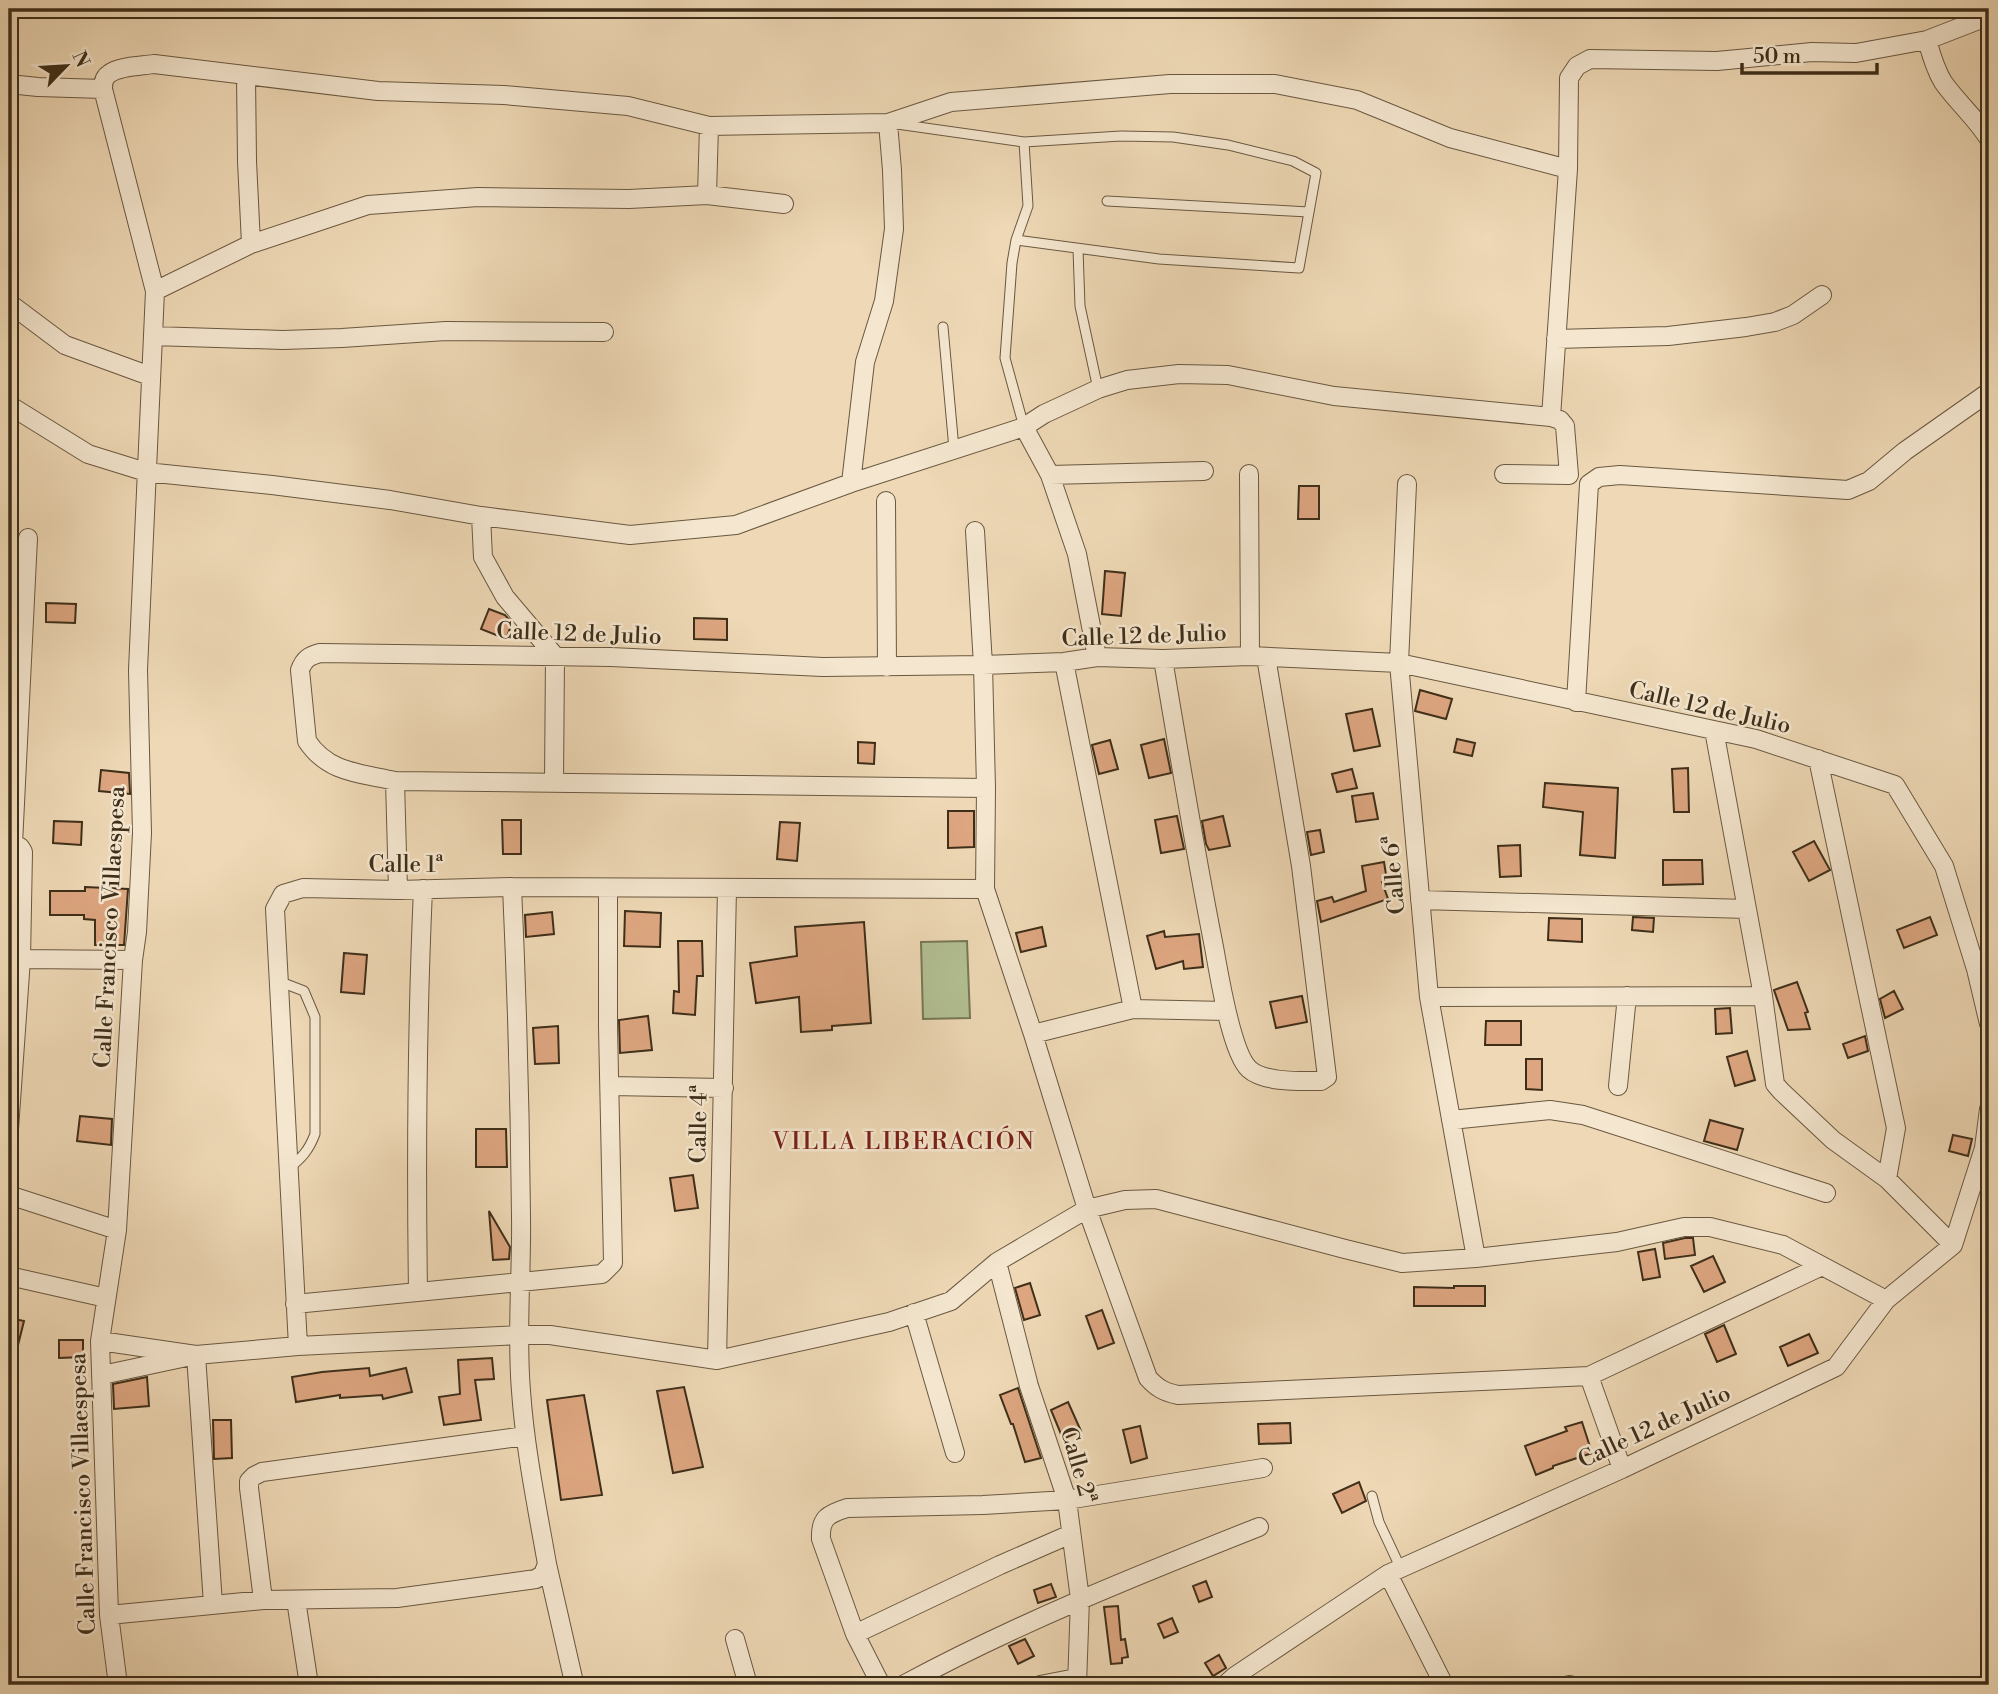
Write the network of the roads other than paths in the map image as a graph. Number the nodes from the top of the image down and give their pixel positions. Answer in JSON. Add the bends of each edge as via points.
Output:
{"nodes":[{"id":1,"x":1989,"y":16,"type":"edge"},
{"id":2,"x":1927,"y":40,"type":"junction"},
{"id":3,"x":246,"y":76,"type":"junction"},
{"id":4,"x":9,"y":84,"type":"edge"},
{"id":5,"x":103,"y":89,"type":"junction"},
{"id":6,"x":888,"y":123,"type":"junction"},
{"id":7,"x":709,"y":126,"type":"junction"},
{"id":8,"x":1989,"y":139,"type":"edge"},
{"id":9,"x":1024,"y":142,"type":"junction"},
{"id":10,"x":1568,"y":169,"type":"junction"},
{"id":11,"x":708,"y":194,"type":"junction"},
{"id":12,"x":1107,"y":201,"type":"dead end"},
{"id":13,"x":784,"y":204,"type":"dead end"},
{"id":14,"x":1309,"y":212,"type":"junction"},
{"id":15,"x":1016,"y":240,"type":"junction"},
{"id":16,"x":251,"y":244,"type":"junction"},
{"id":17,"x":1078,"y":249,"type":"junction"},
{"id":18,"x":155,"y":291,"type":"junction"},
{"id":19,"x":1822,"y":295,"type":"dead end"},
{"id":20,"x":9,"y":303,"type":"edge"},
{"id":21,"x":943,"y":327,"type":"dead end"},
{"id":22,"x":604,"y":332,"type":"dead end"},
{"id":23,"x":153,"y":336,"type":"junction"},
{"id":24,"x":1556,"y":339,"type":"junction"},
{"id":25,"x":150,"y":376,"type":"junction"},
{"id":26,"x":1098,"y":388,"type":"junction"},
{"id":27,"x":1989,"y":392,"type":"edge"},
{"id":28,"x":9,"y":405,"type":"edge"},
{"id":29,"x":1551,"y":417,"type":"junction"},
{"id":30,"x":1024,"y":427,"type":"junction"},
{"id":31,"x":954,"y":449,"type":"junction"},
{"id":32,"x":1204,"y":471,"type":"dead end"},
{"id":33,"x":146,"y":472,"type":"junction"},
{"id":34,"x":1249,"y":474,"type":"dead end"},
{"id":35,"x":1504,"y":474,"type":"dead end"},
{"id":36,"x":1050,"y":475,"type":"junction"},
{"id":37,"x":1569,"y":475,"type":"junction"},
{"id":38,"x":851,"y":483,"type":"junction"},
{"id":39,"x":1407,"y":484,"type":"dead end"},
{"id":40,"x":1589,"y":484,"type":"junction"},
{"id":41,"x":886,"y":501,"type":"dead end"},
{"id":42,"x":481,"y":516,"type":"junction"},
{"id":43,"x":975,"y":531,"type":"dead end"},
{"id":44,"x":28,"y":538,"type":"dead end"},
{"id":45,"x":555,"y":656,"type":"junction"},
{"id":46,"x":1258,"y":656,"type":"junction"},
{"id":47,"x":15,"y":657,"type":"edge"},
{"id":48,"x":1097,"y":657,"type":"junction"},
{"id":49,"x":1163,"y":659,"type":"junction"},
{"id":50,"x":1064,"y":662,"type":"junction"},
{"id":51,"x":1399,"y":663,"type":"junction"},
{"id":52,"x":983,"y":665,"type":"junction"},
{"id":53,"x":887,"y":667,"type":"junction"},
{"id":54,"x":1576,"y":702,"type":"junction"},
{"id":55,"x":1714,"y":730,"type":"junction"},
{"id":56,"x":13,"y":751,"type":"edge"},
{"id":57,"x":1818,"y":759,"type":"junction"},
{"id":58,"x":395,"y":781,"type":"junction"},
{"id":59,"x":554,"y":782,"type":"junction"},
{"id":60,"x":986,"y":788,"type":"junction"},
{"id":61,"x":11,"y":843,"type":"edge"},
{"id":62,"x":512,"y":887,"type":"junction"},
{"id":63,"x":608,"y":888,"type":"junction"},
{"id":64,"x":423,"y":889,"type":"junction"},
{"id":65,"x":727,"y":889,"type":"junction"},
{"id":66,"x":398,"y":890,"type":"junction"},
{"id":67,"x":985,"y":890,"type":"junction"},
{"id":68,"x":1420,"y":900,"type":"junction"},
{"id":69,"x":1747,"y":909,"type":"junction"},
{"id":70,"x":21,"y":959,"type":"junction"},
{"id":71,"x":133,"y":960,"type":"junction"},
{"id":72,"x":278,"y":981,"type":"junction"},
{"id":73,"x":1627,"y":996,"type":"junction"},
{"id":74,"x":1763,"y":996,"type":"junction"},
{"id":75,"x":1429,"y":997,"type":"junction"},
{"id":76,"x":1133,"y":1009,"type":"junction"},
{"id":77,"x":1226,"y":1011,"type":"junction"},
{"id":78,"x":1989,"y":1024,"type":"edge"},
{"id":79,"x":1033,"y":1034,"type":"junction"},
{"id":80,"x":610,"y":1086,"type":"junction"},
{"id":81,"x":1618,"y":1086,"type":"dead end"},
{"id":82,"x":724,"y":1088,"type":"junction"},
{"id":83,"x":1989,"y":1109,"type":"edge"},
{"id":84,"x":1451,"y":1120,"type":"junction"},
{"id":85,"x":9,"y":1129,"type":"edge"},
{"id":86,"x":288,"y":1169,"type":"junction"},
{"id":87,"x":1887,"y":1179,"type":"junction"},
{"id":88,"x":1826,"y":1193,"type":"dead end"},
{"id":89,"x":9,"y":1195,"type":"edge"},
{"id":90,"x":1087,"y":1209,"type":"junction"},
{"id":91,"x":117,"y":1230,"type":"junction"},
{"id":92,"x":1952,"y":1245,"type":"junction"},
{"id":93,"x":1476,"y":1258,"type":"junction"},
{"id":94,"x":997,"y":1262,"type":"junction"},
{"id":95,"x":1822,"y":1266,"type":"junction"},
{"id":96,"x":9,"y":1276,"type":"edge"},
{"id":97,"x":522,"y":1282,"type":"junction"},
{"id":98,"x":418,"y":1292,"type":"junction"},
{"id":99,"x":106,"y":1297,"type":"junction"},
{"id":100,"x":1886,"y":1300,"type":"junction"},
{"id":101,"x":295,"y":1304,"type":"junction"},
{"id":102,"x":915,"y":1313,"type":"junction"},
{"id":103,"x":519,"y":1335,"type":"junction"},
{"id":104,"x":100,"y":1341,"type":"junction"},
{"id":105,"x":298,"y":1346,"type":"junction"},
{"id":106,"x":196,"y":1355,"type":"junction"},
{"id":107,"x":718,"y":1360,"type":"junction"},
{"id":108,"x":102,"y":1374,"type":"junction"},
{"id":109,"x":1589,"y":1376,"type":"junction"},
{"id":110,"x":526,"y":1437,"type":"junction"},
{"id":111,"x":955,"y":1453,"type":"dead end"},
{"id":112,"x":1263,"y":1468,"type":"dead end"},
{"id":113,"x":1622,"y":1469,"type":"junction"},
{"id":114,"x":1372,"y":1496,"type":"dead end"},
{"id":115,"x":1067,"y":1500,"type":"junction"},
{"id":116,"x":1259,"y":1527,"type":"dead end"},
{"id":117,"x":1071,"y":1534,"type":"junction"},
{"id":118,"x":547,"y":1564,"type":"junction"},
{"id":119,"x":1394,"y":1571,"type":"junction"},
{"id":120,"x":1080,"y":1599,"type":"junction"},
{"id":121,"x":263,"y":1600,"type":"junction"},
{"id":122,"x":296,"y":1601,"type":"junction"},
{"id":123,"x":214,"y":1604,"type":"junction"},
{"id":124,"x":109,"y":1615,"type":"junction"},
{"id":125,"x":855,"y":1634,"type":"junction"},
{"id":126,"x":735,"y":1639,"type":"dead end"},
{"id":127,"x":573,"y":1678,"type":"dead end"},
{"id":128,"x":1077,"y":1681,"type":"edge"},
{"id":129,"x":1234,"y":1682,"type":"edge"},
{"id":130,"x":118,"y":1685,"type":"edge"},
{"id":131,"x":309,"y":1685,"type":"edge"},
{"id":132,"x":748,"y":1685,"type":"edge"},
{"id":133,"x":881,"y":1685,"type":"edge"},
{"id":134,"x":903,"y":1685,"type":"edge"},
{"id":135,"x":1040,"y":1685,"type":"edge"},
{"id":136,"x":1444,"y":1685,"type":"edge"}],
"edges":[{"from":1,"to":2,"type":"street"},
{"from":2,"to":8,"type":"street","via":[[1943,81]]},
{"from":2,"to":10,"type":"street","via":[[1856,53],[1812,52],[1717,61],[1590,59],[1577,66],[1569,78]]},
{"from":3,"to":5,"type":"street","via":[[154,64],[108,74]]},
{"from":3,"to":7,"type":"street","via":[[378,92],[504,95],[628,106]]},
{"from":3,"to":16,"type":"street"},
{"from":4,"to":5,"type":"street"},
{"from":5,"to":18,"type":"street","name":"Calle Francisco Villaespesa"},
{"from":6,"to":7,"type":"street"},
{"from":6,"to":9,"type":"lane"},
{"from":6,"to":10,"type":"street","via":[[951,102],[1170,84],[1275,84],[1357,100],[1450,138]]},
{"from":6,"to":38,"type":"street","via":[[894,229],[884,301],[864,362]]},
{"from":7,"to":11,"type":"street"},
{"from":9,"to":14,"type":"lane","via":[[1121,136],[1228,145],[1293,162],[1316,173]]},
{"from":9,"to":15,"type":"lane","via":[[1028,206]]},
{"from":10,"to":24,"type":"street"},
{"from":11,"to":13,"type":"street"},
{"from":11,"to":16,"type":"street","via":[[629,199],[478,197],[368,205]]},
{"from":12,"to":14,"type":"lane"},
{"from":14,"to":17,"type":"lane","via":[[1299,268]]},
{"from":15,"to":17,"type":"lane"},
{"from":15,"to":30,"type":"lane","via":[[1004,358]]},
{"from":16,"to":18,"type":"street"},
{"from":17,"to":26,"type":"lane","via":[[1080,306]]},
{"from":18,"to":23,"type":"street","name":"Calle Francisco Villaespesa"},
{"from":19,"to":24,"type":"street","via":[[1793,315],[1746,327],[1668,336]]},
{"from":20,"to":25,"type":"street","via":[[65,345]]},
{"from":21,"to":31,"type":"lane"},
{"from":22,"to":23,"type":"street","via":[[446,331],[283,340]]},
{"from":23,"to":25,"type":"street","name":"Calle Francisco Villaespesa"},
{"from":24,"to":29,"type":"street"},
{"from":25,"to":33,"type":"street","name":"Calle Francisco Villaespesa"},
{"from":26,"to":29,"type":"street","via":[[1179,374],[1228,375],[1334,396]]},
{"from":26,"to":30,"type":"street"},
{"from":27,"to":40,"type":"street","via":[[1869,481],[1848,490],[1620,475],[1599,477]]},
{"from":28,"to":33,"type":"street","via":[[88,454]]},
{"from":29,"to":37,"type":"street","via":[[1565,426]]},
{"from":30,"to":31,"type":"street"},
{"from":30,"to":36,"type":"street"},
{"from":31,"to":38,"type":"street"},
{"from":32,"to":36,"type":"street"},
{"from":33,"to":42,"type":"street","via":[[390,500]]},
{"from":33,"to":71,"type":"street","name":"Calle Francisco Villaespesa","via":[[138,670],[142,833]]},
{"from":34,"to":46,"type":"street"},
{"from":35,"to":37,"type":"street"},
{"from":36,"to":48,"type":"street","via":[[1077,554]]},
{"from":37,"to":40,"type":"street"},
{"from":38,"to":42,"type":"street","via":[[736,525],[643,534]]},
{"from":39,"to":51,"type":"street","name":"Calle 6ª"},
{"from":40,"to":54,"type":"street"},
{"from":41,"to":53,"type":"street"},
{"from":42,"to":45,"type":"street","via":[[483,557],[505,597]]},
{"from":43,"to":52,"type":"street"},
{"from":44,"to":47,"type":"street"},
{"from":45,"to":53,"type":"street","name":"Calle 12 de Julio"},
{"from":45,"to":58,"type":"street","name":"Calle 12 de Julio","via":[[320,653],[304,660],[300,670],[307,741],[313,750],[336,768]]},
{"from":45,"to":59,"type":"street"},
{"from":46,"to":49,"type":"street","name":"Calle 12 de Julio"},
{"from":46,"to":51,"type":"street","name":"Calle 12 de Julio"},
{"from":46,"to":77,"type":"street","via":[[1301,866],[1327,1077],[1321,1081],[1280,1079],[1250,1070],[1241,1058]]},
{"from":47,"to":56,"type":"street"},
{"from":48,"to":49,"type":"street","name":"Calle 12 de Julio"},
{"from":48,"to":50,"type":"street","name":"Calle 12 de Julio"},
{"from":49,"to":77,"type":"street"},
{"from":50,"to":52,"type":"street","name":"Calle 12 de Julio"},
{"from":50,"to":76,"type":"street"},
{"from":51,"to":54,"type":"street","name":"Calle 12 de Julio"},
{"from":51,"to":68,"type":"street","name":"Calle 6ª"},
{"from":52,"to":53,"type":"street","name":"Calle 12 de Julio"},
{"from":52,"to":60,"type":"street"},
{"from":54,"to":55,"type":"street","name":"Calle 12 de Julio"},
{"from":55,"to":57,"type":"street","name":"Calle 12 de Julio","via":[[1756,738]]},
{"from":55,"to":69,"type":"street"},
{"from":56,"to":61,"type":"street"},
{"from":57,"to":78,"type":"street","name":"Calle 12 de Julio","via":[[1895,785],[1944,866]]},
{"from":57,"to":87,"type":"street","via":[[1896,1128]]},
{"from":58,"to":59,"type":"street"},
{"from":58,"to":66,"type":"street"},
{"from":59,"to":60,"type":"street"},
{"from":60,"to":67,"type":"street"},
{"from":61,"to":70,"type":"street","via":[[23,852]]},
{"from":62,"to":63,"type":"street","name":"Calle 1ª"},
{"from":62,"to":64,"type":"street","name":"Calle 1ª"},
{"from":62,"to":97,"type":"street"},
{"from":63,"to":65,"type":"street","name":"Calle 1ª"},
{"from":63,"to":80,"type":"street"},
{"from":64,"to":66,"type":"street","name":"Calle 1ª"},
{"from":64,"to":98,"type":"street","via":[[417,1062]]},
{"from":65,"to":67,"type":"street","name":"Calle 1ª"},
{"from":65,"to":82,"type":"street","name":"Calle 4ª"},
{"from":66,"to":72,"type":"street","name":"Calle 1ª","via":[[303,888],[283,894],[275,909]]},
{"from":67,"to":79,"type":"street"},
{"from":68,"to":69,"type":"street"},
{"from":68,"to":75,"type":"street","name":"Calle 6ª"},
{"from":69,"to":74,"type":"street"},
{"from":70,"to":71,"type":"street"},
{"from":70,"to":85,"type":"street"},
{"from":71,"to":91,"type":"street","name":"Calle Francisco Villaespesa"},
{"from":72,"to":86,"type":"street","name":"Calle 1ª"},
{"from":72,"to":86,"type":"lane","via":[[304,991],[315,1017],[315,1133],[310,1149]]},
{"from":73,"to":74,"type":"street"},
{"from":73,"to":75,"type":"street"},
{"from":73,"to":81,"type":"street"},
{"from":74,"to":87,"type":"street","via":[[1776,1084],[1833,1140]]},
{"from":75,"to":84,"type":"street","name":"Calle 6ª"},
{"from":76,"to":77,"type":"street"},
{"from":76,"to":79,"type":"street"},
{"from":79,"to":90,"type":"street"},
{"from":80,"to":82,"type":"street"},
{"from":80,"to":97,"type":"street","via":[[613,1263],[602,1274]]},
{"from":82,"to":107,"type":"street","name":"Calle 4ª"},
{"from":83,"to":92,"type":"street","via":[[1984,1148]]},
{"from":84,"to":88,"type":"street","via":[[1550,1111],[1583,1115]]},
{"from":84,"to":93,"type":"street","name":"Calle 6ª"},
{"from":86,"to":101,"type":"street","name":"Calle 1ª"},
{"from":87,"to":92,"type":"street"},
{"from":89,"to":91,"type":"street"},
{"from":90,"to":93,"type":"street","via":[[1156,1199],[1402,1262]]},
{"from":90,"to":94,"type":"street"},
{"from":90,"to":109,"type":"street","via":[[1148,1378],[1164,1392],[1178,1395]]},
{"from":91,"to":99,"type":"street","name":"Calle Francisco Villaespesa"},
{"from":92,"to":100,"type":"street","name":"Calle 12 de Julio"},
{"from":93,"to":95,"type":"street","via":[[1710,1227],[1783,1245]]},
{"from":94,"to":102,"type":"street","via":[[951,1301]]},
{"from":94,"to":115,"type":"street","name":"Calle 2ª","via":[[1029,1386]]},
{"from":95,"to":100,"type":"street"},
{"from":95,"to":109,"type":"street"},
{"from":96,"to":99,"type":"street"},
{"from":97,"to":98,"type":"street"},
{"from":97,"to":103,"type":"street"},
{"from":98,"to":101,"type":"street"},
{"from":99,"to":104,"type":"street","name":"Calle Francisco Villaespesa"},
{"from":100,"to":113,"type":"street","name":"Calle 12 de Julio","via":[[1836,1367]]},
{"from":101,"to":105,"type":"street","name":"Calle 1ª"},
{"from":102,"to":107,"type":"street"},
{"from":102,"to":111,"type":"street"},
{"from":103,"to":105,"type":"street"},
{"from":103,"to":107,"type":"street","via":[[550,1335]]},
{"from":103,"to":110,"type":"street"},
{"from":104,"to":106,"type":"street"},
{"from":104,"to":108,"type":"street","name":"Calle Francisco Villaespesa"},
{"from":105,"to":106,"type":"street"},
{"from":106,"to":108,"type":"street"},
{"from":106,"to":123,"type":"street"},
{"from":108,"to":124,"type":"street","name":"Calle Francisco Villaespesa"},
{"from":109,"to":113,"type":"street"},
{"from":110,"to":118,"type":"street"},
{"from":110,"to":121,"type":"street","via":[[254,1476],[249,1488]]},
{"from":112,"to":115,"type":"street"},
{"from":113,"to":119,"type":"street","name":"Calle 12 de Julio"},
{"from":114,"to":119,"type":"lane"},
{"from":115,"to":117,"type":"street","name":"Calle 2ª"},
{"from":115,"to":125,"type":"street","via":[[836,1511],[820,1527],[821,1539]]},
{"from":116,"to":120,"type":"street"},
{"from":117,"to":120,"type":"street","name":"Calle 2ª"},
{"from":117,"to":125,"type":"street"},
{"from":118,"to":122,"type":"street","via":[[536,1579],[397,1598]]},
{"from":118,"to":127,"type":"street"},
{"from":119,"to":129,"type":"street","name":"Calle 12 de Julio"},
{"from":119,"to":136,"type":"street"},
{"from":120,"to":128,"type":"street","name":"Calle 2ª"},
{"from":120,"to":134,"type":"street"},
{"from":121,"to":122,"type":"street"},
{"from":121,"to":123,"type":"street"},
{"from":122,"to":131,"type":"street"},
{"from":123,"to":124,"type":"street"},
{"from":124,"to":130,"type":"street","name":"Calle Francisco Villaespesa"},
{"from":125,"to":133,"type":"street"},
{"from":126,"to":132,"type":"street"},
{"from":128,"to":135,"type":"street"}]}
